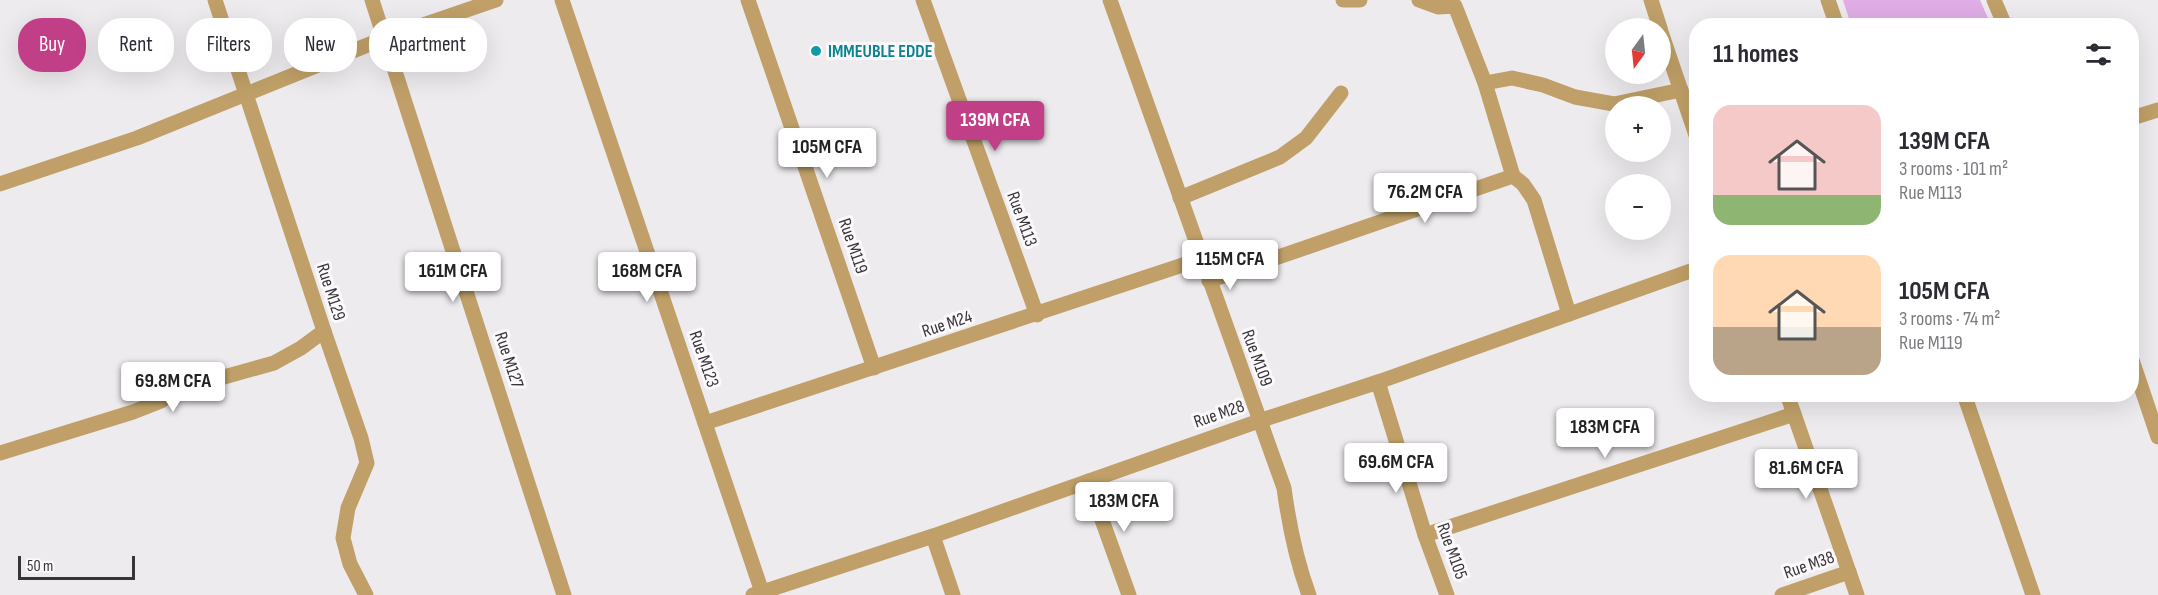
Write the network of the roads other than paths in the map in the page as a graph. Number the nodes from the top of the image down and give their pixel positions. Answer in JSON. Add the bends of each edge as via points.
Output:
{"nodes":[{"id":1,"x":215,"y":0,"type":"edge"},
{"id":2,"x":372,"y":0,"type":"edge"},
{"id":3,"x":496,"y":0,"type":"edge"},
{"id":4,"x":562,"y":0,"type":"edge"},
{"id":5,"x":748,"y":0,"type":"edge"},
{"id":6,"x":923,"y":0,"type":"edge"},
{"id":7,"x":1110,"y":0,"type":"edge"},
{"id":8,"x":1343,"y":0,"type":"edge"},
{"id":9,"x":1360,"y":0,"type":"edge"},
{"id":10,"x":1419,"y":0,"type":"edge"},
{"id":11,"x":1651,"y":0,"type":"edge"},
{"id":12,"x":1828,"y":0,"type":"edge"},
{"id":13,"x":1994,"y":0,"type":"edge"},
{"id":14,"x":1454,"y":3,"type":"edge"},
{"id":15,"x":378,"y":18,"type":"edge"},
{"id":16,"x":443,"y":18,"type":"edge"},
{"id":17,"x":1657,"y":18,"type":"edge"},
{"id":18,"x":1834,"y":18,"type":"edge"},
{"id":19,"x":2002,"y":18,"type":"edge"},
{"id":20,"x":369,"y":44,"type":"edge"},
{"id":21,"x":1671,"y":61,"type":"edge"},
{"id":22,"x":396,"y":72,"type":"edge"},
{"id":23,"x":1485,"y":83,"type":"junction"},
{"id":24,"x":1681,"y":90,"type":"junction"},
{"id":25,"x":246,"y":93,"type":"junction"},
{"id":26,"x":1341,"y":93,"type":"dead end"},
{"id":27,"x":2158,"y":110,"type":"edge"},
{"id":28,"x":1689,"y":114,"type":"edge"},
{"id":29,"x":2139,"y":116,"type":"edge"},
{"id":30,"x":1513,"y":176,"type":"junction"},
{"id":31,"x":0,"y":184,"type":"edge"},
{"id":32,"x":1180,"y":198,"type":"junction"},
{"id":33,"x":1201,"y":259,"type":"junction"},
{"id":34,"x":1689,"y":271,"type":"edge"},
{"id":35,"x":1209,"y":281,"type":"junction"},
{"id":36,"x":1569,"y":314,"type":"junction"},
{"id":37,"x":1037,"y":315,"type":"junction"},
{"id":38,"x":324,"y":331,"type":"junction"},
{"id":39,"x":874,"y":368,"type":"junction"},
{"id":40,"x":2139,"y":381,"type":"edge"},
{"id":41,"x":1378,"y":382,"type":"junction"},
{"id":42,"x":1790,"y":402,"type":"edge"},
{"id":43,"x":1967,"y":402,"type":"edge"},
{"id":44,"x":1794,"y":414,"type":"junction"},
{"id":45,"x":1259,"y":421,"type":"junction"},
{"id":46,"x":705,"y":423,"type":"junction"},
{"id":47,"x":2158,"y":437,"type":"edge"},
{"id":48,"x":0,"y":453,"type":"edge"},
{"id":49,"x":1088,"y":481,"type":"junction"},
{"id":50,"x":1425,"y":535,"type":"junction"},
{"id":51,"x":933,"y":536,"type":"junction"},
{"id":52,"x":1849,"y":572,"type":"junction"},
{"id":53,"x":760,"y":594,"type":"edge"},
{"id":54,"x":366,"y":595,"type":"edge"},
{"id":55,"x":564,"y":595,"type":"edge"},
{"id":56,"x":953,"y":595,"type":"edge"},
{"id":57,"x":1129,"y":595,"type":"edge"},
{"id":58,"x":1309,"y":595,"type":"edge"},
{"id":59,"x":1448,"y":595,"type":"edge"},
{"id":60,"x":1782,"y":595,"type":"edge"},
{"id":61,"x":1857,"y":595,"type":"edge"},
{"id":62,"x":2033,"y":595,"type":"edge"}],
"edges":[{"from":1,"to":25,"type":"street","name":"Rue M129"},
{"from":2,"to":15,"type":"street","name":"Rue M127"},
{"from":3,"to":16,"type":"street"},
{"from":4,"to":46,"type":"street","name":"Rue M123"},
{"from":5,"to":39,"type":"street","name":"Rue M119"},
{"from":6,"to":37,"type":"street","name":"Rue M113"},
{"from":7,"to":32,"type":"street","name":"Rue M109"},
{"from":8,"to":9,"type":"street"},
{"from":10,"to":14,"type":"street","via":[[1438,7]]},
{"from":11,"to":17,"type":"street"},
{"from":12,"to":18,"type":"street"},
{"from":13,"to":19,"type":"street"},
{"from":14,"to":23,"type":"street"},
{"from":20,"to":25,"type":"street"},
{"from":21,"to":24,"type":"street"},
{"from":22,"to":55,"type":"street","name":"Rue M127"},
{"from":23,"to":24,"type":"street","via":[[1512,78],[1614,104]]},
{"from":23,"to":30,"type":"street"},
{"from":24,"to":28,"type":"street"},
{"from":25,"to":31,"type":"street","via":[[137,138]]},
{"from":25,"to":38,"type":"street","name":"Rue M129"},
{"from":26,"to":32,"type":"street","via":[[1305,138],[1280,157]]},
{"from":27,"to":29,"type":"street"},
{"from":30,"to":35,"type":"street"},
{"from":30,"to":36,"type":"street","via":[[1534,200]]},
{"from":32,"to":33,"type":"street","name":"Rue M109"},
{"from":33,"to":35,"type":"street","name":"Rue M109"},
{"from":33,"to":37,"type":"street","name":"Rue M24"},
{"from":34,"to":36,"type":"street","name":"Rue M28"},
{"from":35,"to":45,"type":"street","name":"Rue M109"},
{"from":36,"to":41,"type":"street","name":"Rue M28"},
{"from":37,"to":39,"type":"street","name":"Rue M24"},
{"from":38,"to":48,"type":"street","via":[[274,363],[224,377],[201,378],[133,412]]},
{"from":38,"to":54,"type":"street","name":"Rue M129","via":[[367,463],[348,508],[344,538],[350,564]]},
{"from":39,"to":46,"type":"street","name":"Rue M24"},
{"from":40,"to":47,"type":"street"},
{"from":41,"to":45,"type":"street","name":"Rue M28"},
{"from":41,"to":50,"type":"street","name":"Rue M105"},
{"from":42,"to":44,"type":"street"},
{"from":43,"to":62,"type":"street"},
{"from":44,"to":50,"type":"street"},
{"from":44,"to":52,"type":"street"},
{"from":45,"to":49,"type":"street","name":"Rue M28"},
{"from":45,"to":58,"type":"street","name":"Rue M109","via":[[1284,488],[1299,570]]},
{"from":46,"to":53,"type":"street","name":"Rue M123"},
{"from":49,"to":51,"type":"street","name":"Rue M28"},
{"from":49,"to":57,"type":"street"},
{"from":50,"to":59,"type":"street","name":"Rue M105"},
{"from":51,"to":53,"type":"street","name":"Rue M28"},
{"from":51,"to":56,"type":"street"},
{"from":52,"to":60,"type":"street","name":"Rue M38"},
{"from":52,"to":61,"type":"street"}]}
